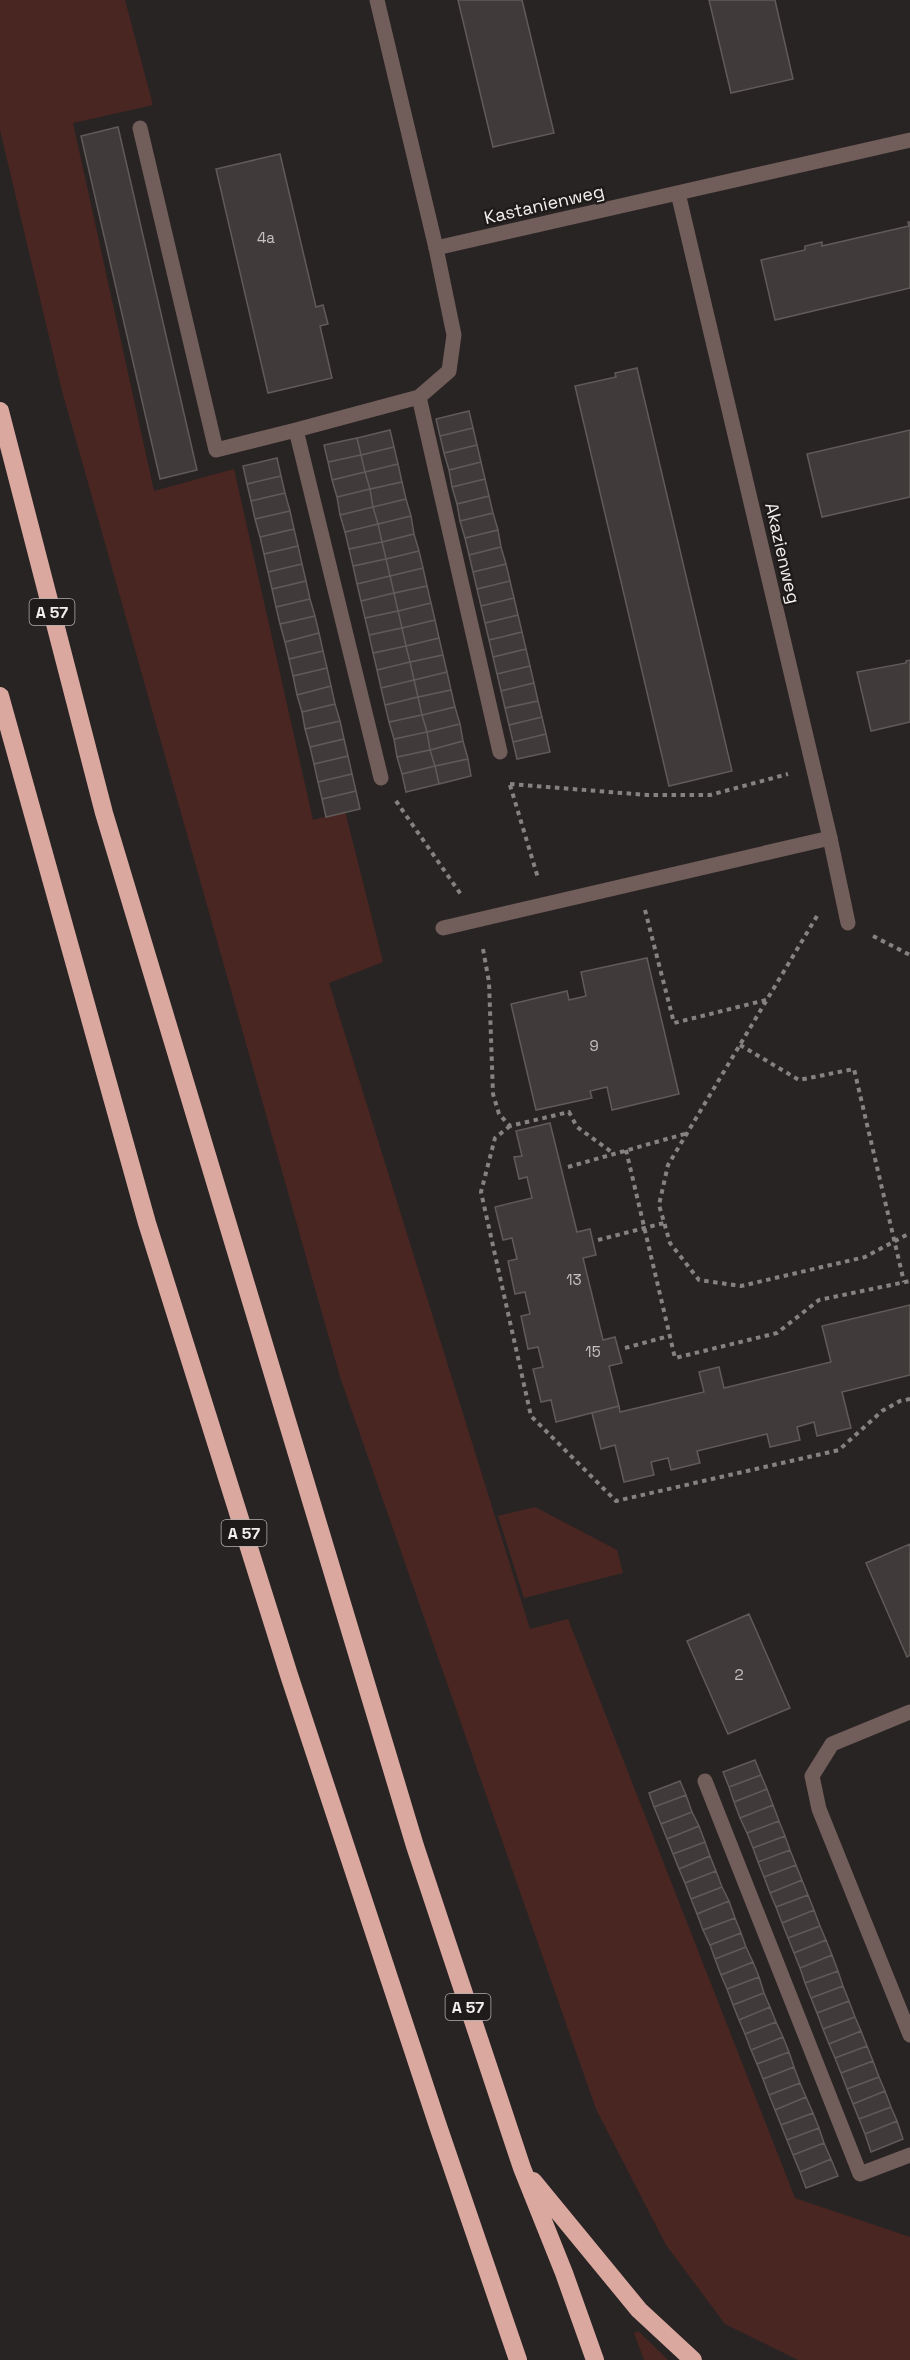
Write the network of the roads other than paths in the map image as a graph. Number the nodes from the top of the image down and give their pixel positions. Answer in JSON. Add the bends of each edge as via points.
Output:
{"nodes":[{"id":1,"x":377,"y":0,"type":"edge"},
{"id":2,"x":140,"y":128,"type":"dead end"},
{"id":3,"x":910,"y":140,"type":"edge"},
{"id":4,"x":678,"y":193,"type":"junction"},
{"id":5,"x":436,"y":248,"type":"junction"},
{"id":6,"x":419,"y":397,"type":"junction"},
{"id":7,"x":0,"y":411,"type":"edge"},
{"id":8,"x":296,"y":430,"type":"junction"},
{"id":9,"x":0,"y":696,"type":"edge"},
{"id":10,"x":500,"y":752,"type":"road end"},
{"id":11,"x":381,"y":778,"type":"road end"},
{"id":12,"x":830,"y":838,"type":"junction"},
{"id":13,"x":848,"y":923,"type":"road end"},
{"id":14,"x":443,"y":928,"type":"dead end"},
{"id":15,"x":910,"y":1712,"type":"edge"},
{"id":16,"x":705,"y":1781,"type":"dead end"},
{"id":17,"x":910,"y":2035,"type":"edge"},
{"id":18,"x":910,"y":2155,"type":"edge"},
{"id":19,"x":522,"y":2168,"type":"junction"},
{"id":20,"x":518,"y":2360,"type":"edge"},
{"id":21,"x":595,"y":2360,"type":"edge"},
{"id":22,"x":693,"y":2360,"type":"edge"}],
"edges":[{"from":1,"to":5,"type":"street"},
{"from":2,"to":8,"type":"street","via":[[216,450]]},
{"from":3,"to":4,"type":"street","name":"Kastanienweg"},
{"from":4,"to":5,"type":"street","name":"Kastanienweg"},
{"from":4,"to":12,"type":"street","name":"Akazienweg"},
{"from":5,"to":6,"type":"street","via":[[454,335],[449,371]]},
{"from":6,"to":8,"type":"street"},
{"from":6,"to":10,"type":"street"},
{"from":7,"to":19,"type":"highway","number":"A 57","via":[[104,813],[415,1846]]},
{"from":8,"to":11,"type":"street"},
{"from":9,"to":20,"type":"highway","number":"A 57","via":[[154,1246],[292,1686]]},
{"from":12,"to":13,"type":"street","name":"Akazienweg"},
{"from":12,"to":14,"type":"street"},
{"from":15,"to":17,"type":"street","via":[[832,1744],[812,1776],[819,1809]]},
{"from":16,"to":18,"type":"street","via":[[860,2174]]},
{"from":19,"to":21,"type":"highway","number":"A 57"},
{"from":19,"to":22,"type":"highway","via":[[639,2310]]}]}
